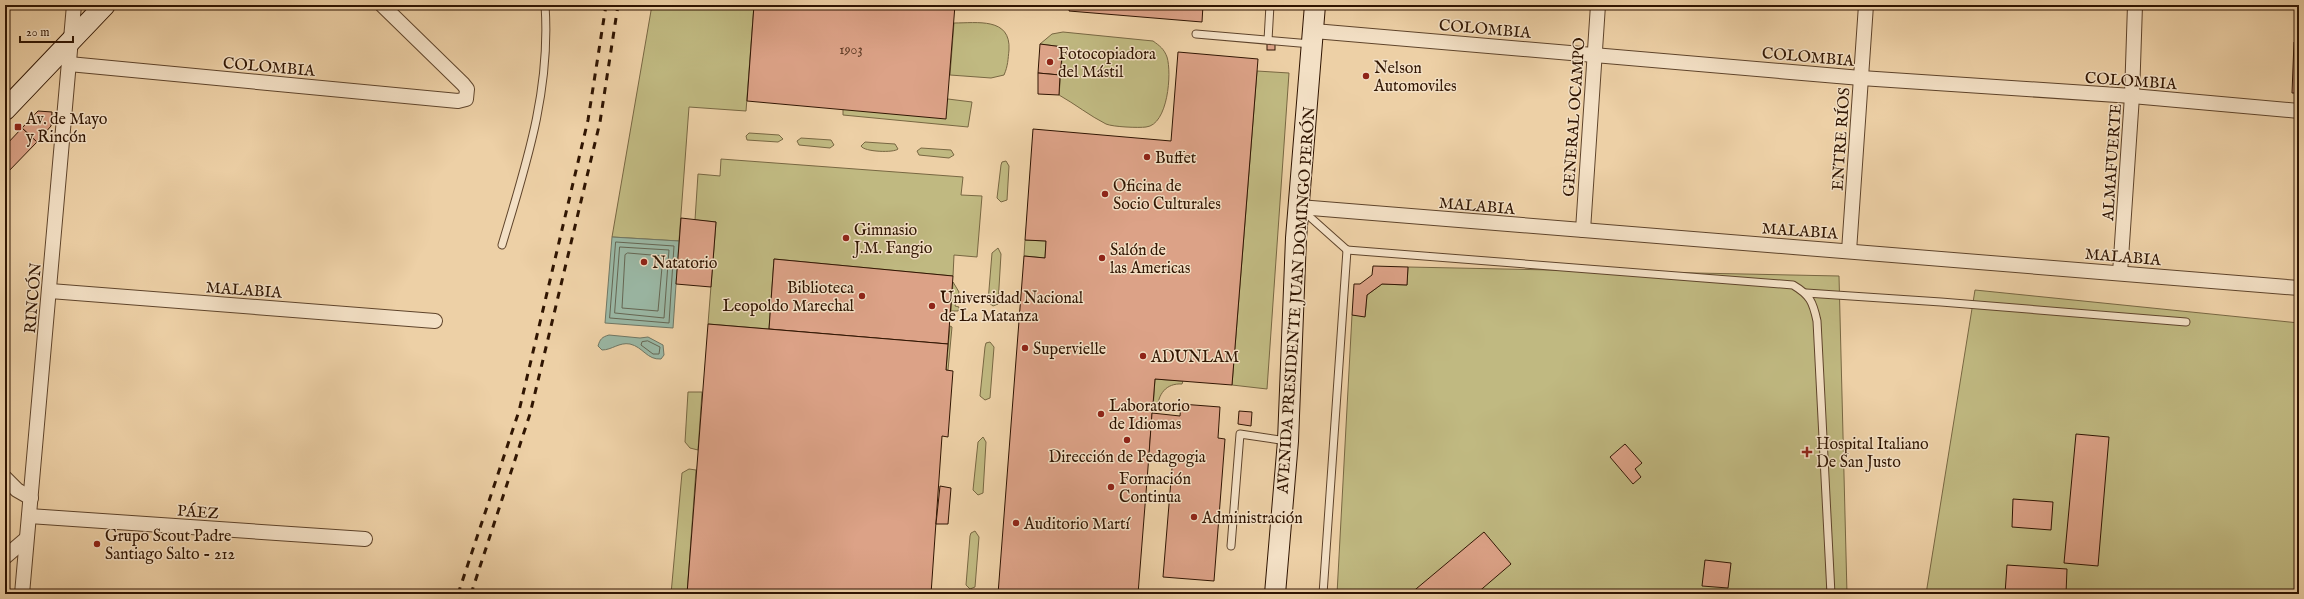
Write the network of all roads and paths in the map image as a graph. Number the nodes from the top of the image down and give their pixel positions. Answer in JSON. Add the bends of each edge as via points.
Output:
{"nodes":[{"id":1,"x":74,"y":5,"type":"edge"},
{"id":2,"x":105,"y":5,"type":"edge"},
{"id":3,"x":382,"y":5,"type":"edge"},
{"id":4,"x":545,"y":5,"type":"edge"},
{"id":5,"x":1270,"y":5,"type":"edge"},
{"id":6,"x":1316,"y":5,"type":"edge"},
{"id":7,"x":1598,"y":5,"type":"edge"},
{"id":8,"x":1866,"y":5,"type":"edge"},
{"id":9,"x":2135,"y":5,"type":"edge"},
{"id":10,"x":1196,"y":34,"type":"dead end"},
{"id":11,"x":1314,"y":38,"type":"junction"},
{"id":12,"x":71,"y":40,"type":"junction"},
{"id":13,"x":1268,"y":40,"type":"junction"},
{"id":14,"x":1594,"y":54,"type":"junction"},
{"id":15,"x":69,"y":64,"type":"junction"},
{"id":16,"x":1861,"y":78,"type":"junction"},
{"id":17,"x":2132,"y":96,"type":"junction"},
{"id":18,"x":5,"y":110,"type":"edge"},
{"id":19,"x":2299,"y":111,"type":"edge"},
{"id":20,"x":1299,"y":207,"type":"junction"},
{"id":21,"x":1583,"y":230,"type":"junction"},
{"id":22,"x":502,"y":245,"type":"dead end"},
{"id":23,"x":1347,"y":250,"type":"junction"},
{"id":24,"x":1849,"y":251,"type":"junction"},
{"id":25,"x":2120,"y":273,"type":"junction"},
{"id":26,"x":2299,"y":288,"type":"edge"},
{"id":27,"x":50,"y":291,"type":"junction"},
{"id":28,"x":1806,"y":293,"type":"junction"},
{"id":29,"x":435,"y":321,"type":"dead end"},
{"id":30,"x":2186,"y":322,"type":"dead end"},
{"id":31,"x":1288,"y":441,"type":"junction"},
{"id":32,"x":5,"y":478,"type":"edge"},
{"id":33,"x":31,"y":498,"type":"junction"},
{"id":34,"x":29,"y":516,"type":"junction"},
{"id":35,"x":26,"y":539,"type":"junction"},
{"id":36,"x":364,"y":539,"type":"dead end"},
{"id":37,"x":1231,"y":546,"type":"dead end"},
{"id":38,"x":5,"y":557,"type":"edge"},
{"id":39,"x":22,"y":594,"type":"edge"},
{"id":40,"x":1275,"y":594,"type":"edge"},
{"id":41,"x":1324,"y":594,"type":"edge"},
{"id":42,"x":1831,"y":594,"type":"edge"}],
"edges":[{"from":1,"to":12,"type":"street","name":"RINCÓN"},
{"from":2,"to":12,"type":"main road"},
{"from":3,"to":15,"type":"street","name":"COLOMBIA","via":[[463,84],[467,90],[466,98],[458,101]]},
{"from":4,"to":22,"type":"lane","via":[[548,40],[544,83],[527,162]]},
{"from":5,"to":13,"type":"lane"},
{"from":6,"to":11,"type":"main road","name":"AVENIDA PRESIDENTE JUAN DOMINGO PERÓN"},
{"from":7,"to":14,"type":"street","name":"GENERAL OCAMPO"},
{"from":8,"to":16,"type":"street","name":"ENTRE RÍOS"},
{"from":9,"to":17,"type":"street","name":"ALMAFUERTE"},
{"from":10,"to":13,"type":"lane"},
{"from":11,"to":13,"type":"lane"},
{"from":11,"to":14,"type":"street","name":"COLOMBIA"},
{"from":11,"to":20,"type":"main road","name":"AVENIDA PRESIDENTE JUAN DOMINGO PERÓN"},
{"from":12,"to":15,"type":"street","name":"RINCÓN"},
{"from":12,"to":18,"type":"main road"},
{"from":14,"to":16,"type":"street","name":"COLOMBIA"},
{"from":14,"to":21,"type":"street","name":"GENERAL OCAMPO"},
{"from":15,"to":27,"type":"street","name":"RINCÓN"},
{"from":16,"to":17,"type":"street","name":"COLOMBIA"},
{"from":16,"to":24,"type":"street","name":"ENTRE RÍOS"},
{"from":17,"to":19,"type":"street","name":"COLOMBIA"},
{"from":17,"to":25,"type":"street","name":"ALMAFUERTE"},
{"from":20,"to":21,"type":"street","name":"MALABIA"},
{"from":20,"to":23,"type":"lane"},
{"from":20,"to":31,"type":"main road","name":"AVENIDA PRESIDENTE JUAN DOMINGO PERÓN"},
{"from":21,"to":24,"type":"street","name":"MALABIA"},
{"from":23,"to":28,"type":"lane","via":[[1793,285]]},
{"from":23,"to":41,"type":"lane"},
{"from":24,"to":25,"type":"street","name":"MALABIA"},
{"from":25,"to":26,"type":"street","name":"MALABIA"},
{"from":27,"to":29,"type":"street","name":"MALABIA"},
{"from":27,"to":33,"type":"street","name":"RINCÓN"},
{"from":28,"to":30,"type":"lane"},
{"from":28,"to":42,"type":"lane","via":[[1814,307],[1817,321]]},
{"from":31,"to":37,"type":"lane","via":[[1240,434]]},
{"from":31,"to":40,"type":"main road","name":"AVENIDA PRESIDENTE JUAN DOMINGO PERÓN"},
{"from":32,"to":33,"type":"street","via":[[17,490]]},
{"from":33,"to":34,"type":"street","name":"RINCÓN"},
{"from":34,"to":35,"type":"street","name":"RINCÓN"},
{"from":34,"to":36,"type":"street","name":"PÁEZ"},
{"from":35,"to":38,"type":"street"},
{"from":35,"to":39,"type":"street","name":"RINCÓN"}]}
